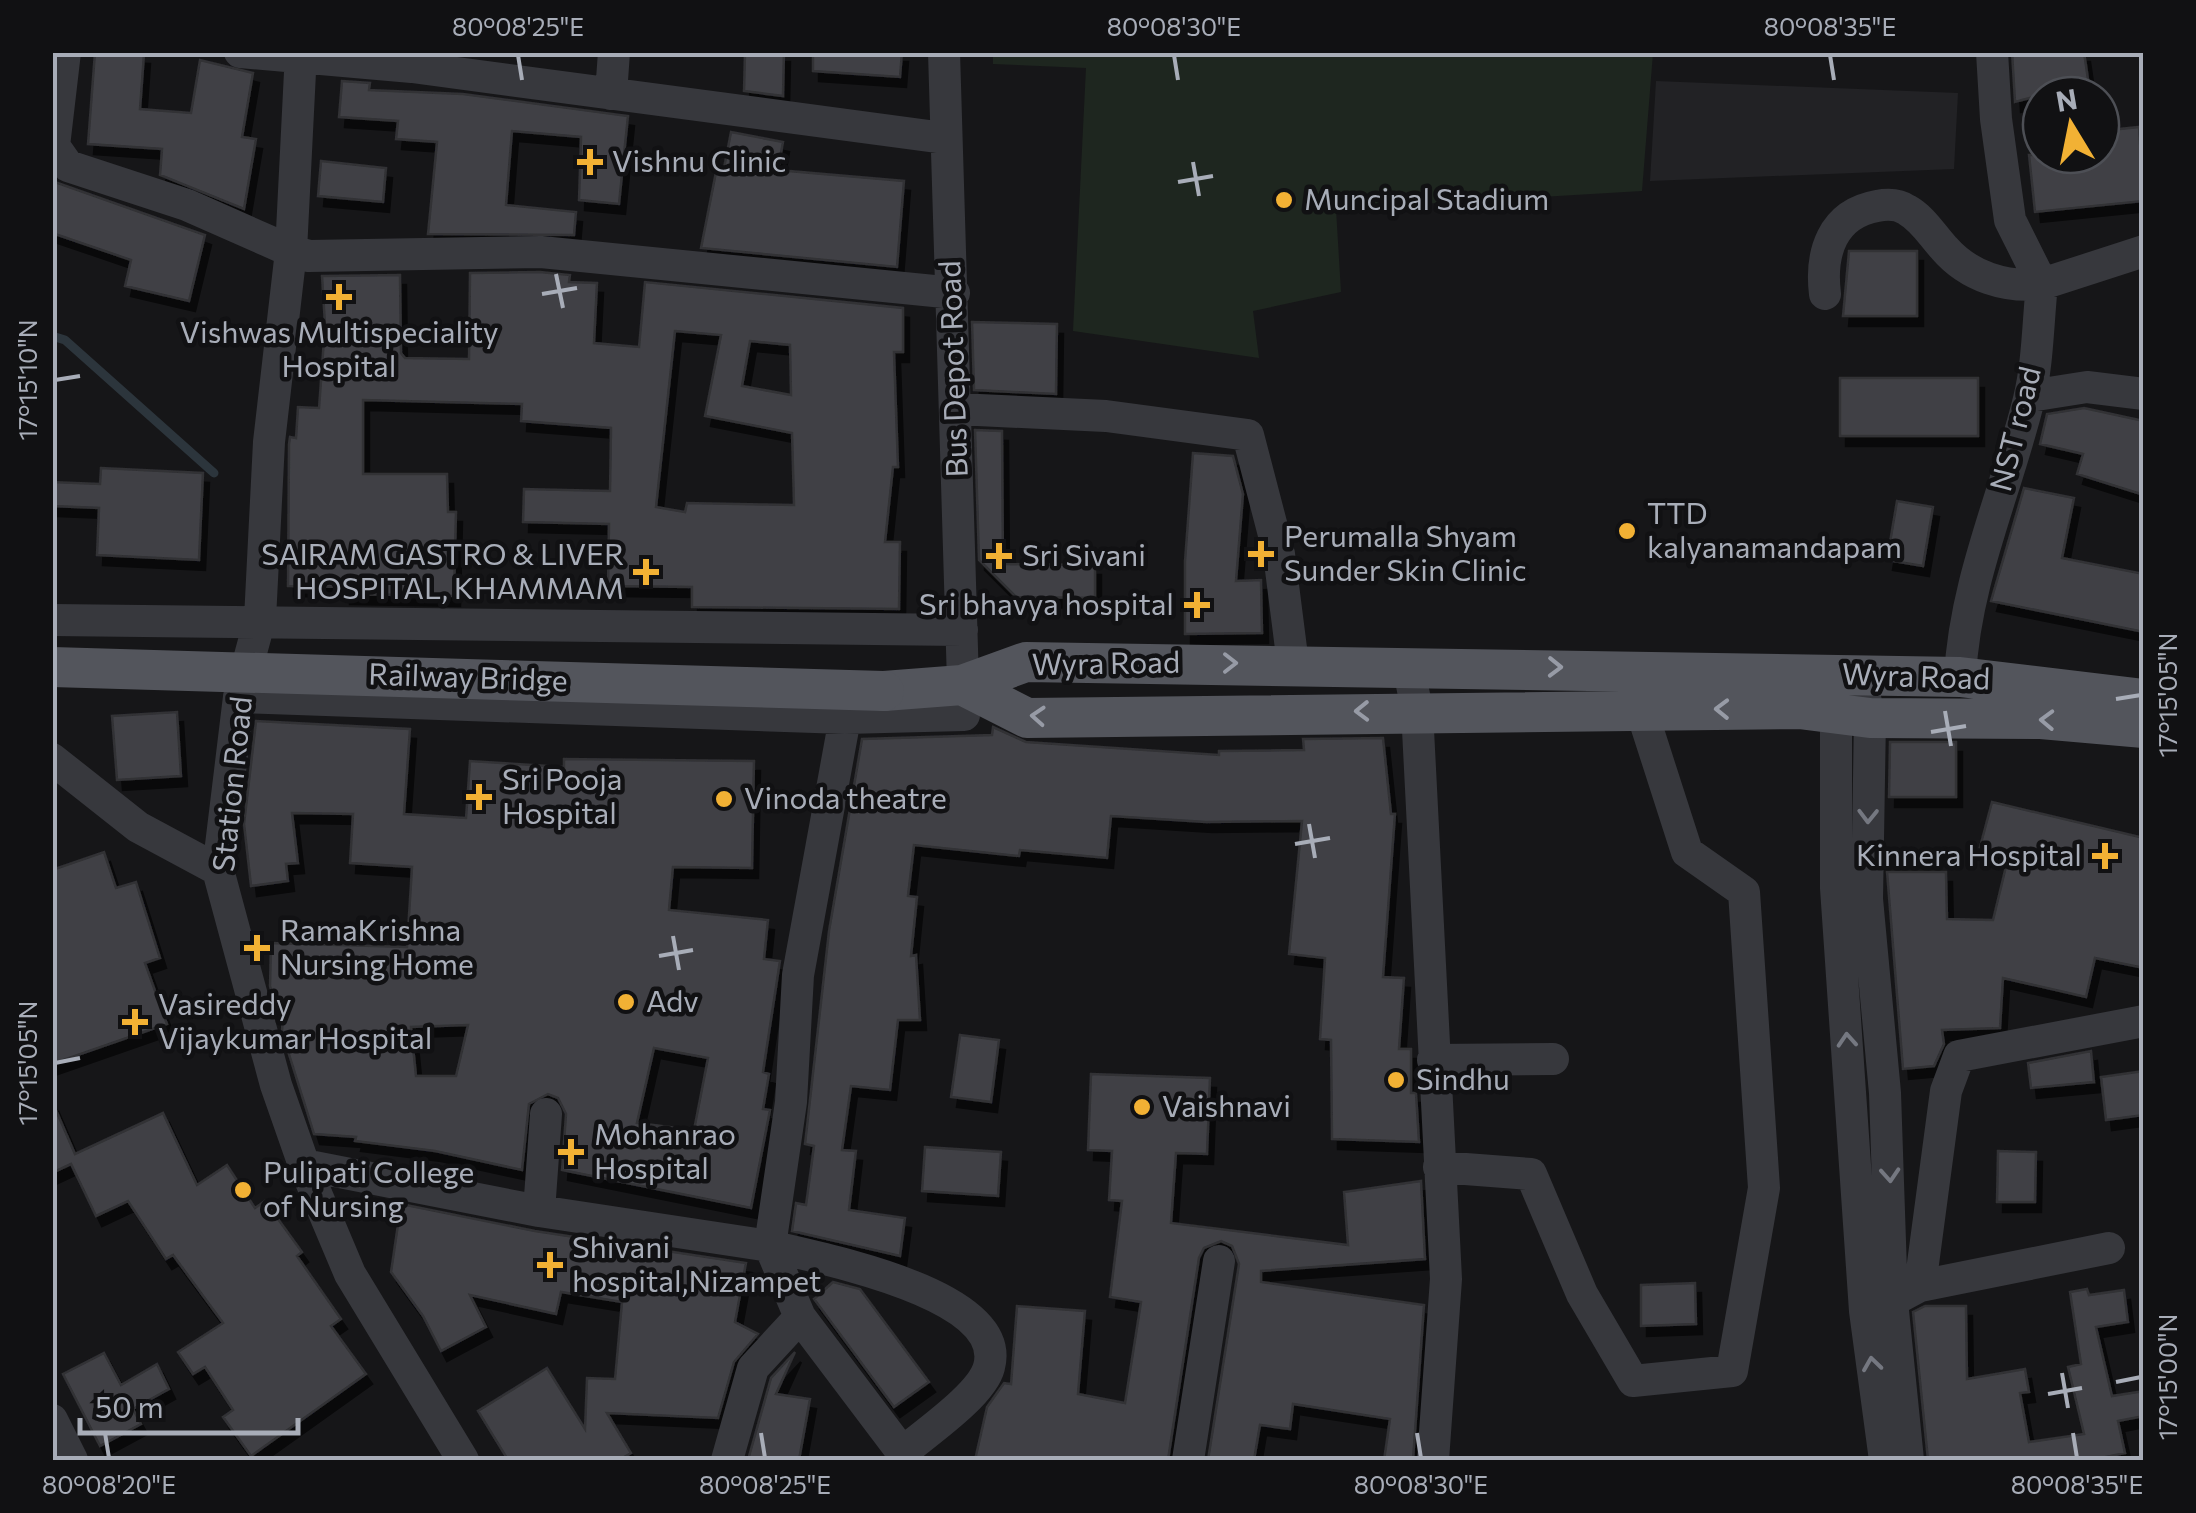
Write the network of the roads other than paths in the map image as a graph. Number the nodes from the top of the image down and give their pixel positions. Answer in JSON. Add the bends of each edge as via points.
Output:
{"nodes":[{"id":1,"x":65,"y":52,"type":"edge"},
{"id":2,"x":240,"y":52,"type":"edge"},
{"id":3,"x":614,"y":52,"type":"edge"},
{"id":4,"x":944,"y":52,"type":"edge"},
{"id":5,"x":1992,"y":52,"type":"edge"},
{"id":6,"x":300,"y":56,"type":"edge"},
{"id":7,"x":611,"y":94,"type":"junction"},
{"id":8,"x":944,"y":138,"type":"junction"},
{"id":9,"x":292,"y":251,"type":"junction"},
{"id":10,"x":2144,"y":251,"type":"edge"},
{"id":11,"x":2042,"y":284,"type":"junction"},
{"id":12,"x":954,"y":293,"type":"junction"},
{"id":13,"x":1825,"y":294,"type":"dead end"},
{"id":14,"x":2144,"y":394,"type":"edge"},
{"id":15,"x":2030,"y":396,"type":"junction"},
{"id":16,"x":957,"y":409,"type":"junction"},
{"id":17,"x":260,"y":619,"type":"junction"},
{"id":18,"x":52,"y":620,"type":"edge"},
{"id":19,"x":962,"y":630,"type":"junction"},
{"id":20,"x":1293,"y":664,"type":"junction"},
{"id":21,"x":1408,"y":664,"type":"junction"},
{"id":22,"x":52,"y":666,"type":"edge"},
{"id":23,"x":1960,"y":677,"type":"junction"},
{"id":24,"x":962,"y":685,"type":"junction"},
{"id":25,"x":1851,"y":695,"type":"junction"},
{"id":26,"x":239,"y":697,"type":"junction"},
{"id":27,"x":2144,"y":699,"type":"edge"},
{"id":28,"x":1640,"y":709,"type":"junction"},
{"id":29,"x":1417,"y":710,"type":"junction"},
{"id":30,"x":844,"y":718,"type":"junction"},
{"id":31,"x":2144,"y":728,"type":"edge"},
{"id":32,"x":52,"y":759,"type":"edge"},
{"id":33,"x":218,"y":870,"type":"junction"},
{"id":34,"x":2144,"y":1021,"type":"edge"},
{"id":35,"x":1554,"y":1059,"type":"dead end"},
{"id":36,"x":1433,"y":1060,"type":"junction"},
{"id":37,"x":546,"y":1114,"type":"dead end"},
{"id":38,"x":304,"y":1164,"type":"junction"},
{"id":39,"x":1438,"y":1168,"type":"junction"},
{"id":40,"x":539,"y":1211,"type":"junction"},
{"id":41,"x":770,"y":1246,"type":"junction"},
{"id":42,"x":2109,"y":1248,"type":"dead end"},
{"id":43,"x":1219,"y":1261,"type":"dead end"},
{"id":44,"x":1906,"y":1294,"type":"junction"},
{"id":45,"x":800,"y":1317,"type":"junction"},
{"id":46,"x":52,"y":1420,"type":"edge"},
{"id":47,"x":905,"y":1457,"type":"edge"},
{"id":48,"x":72,"y":1460,"type":"edge"},
{"id":49,"x":463,"y":1460,"type":"edge"},
{"id":50,"x":726,"y":1460,"type":"edge"},
{"id":51,"x":1188,"y":1460,"type":"edge"},
{"id":52,"x":1433,"y":1460,"type":"edge"},
{"id":53,"x":1885,"y":1460,"type":"edge"},
{"id":54,"x":1908,"y":1460,"type":"edge"}],
"edges":[{"from":1,"to":9,"type":"street","via":[[54,146],[68,166],[188,205]]},
{"from":2,"to":6,"type":"street"},
{"from":3,"to":7,"type":"street"},
{"from":4,"to":8,"type":"street","name":"Bus Depot Road"},
{"from":5,"to":11,"type":"street","via":[[2010,220]]},
{"from":6,"to":7,"type":"street"},
{"from":6,"to":9,"type":"street","name":"Station Road"},
{"from":7,"to":8,"type":"street"},
{"from":8,"to":12,"type":"street","name":"Bus Depot Road"},
{"from":9,"to":12,"type":"street","via":[[541,252]]},
{"from":9,"to":17,"type":"street","name":"Station Road","via":[[269,442]]},
{"from":10,"to":11,"type":"street"},
{"from":11,"to":13,"type":"street","via":[[2018,286],[1980,275],[1953,258],[1924,222],[1886,204],[1841,223],[1825,256]]},
{"from":11,"to":15,"type":"street","name":"NST road"},
{"from":12,"to":16,"type":"street","name":"Bus Depot Road"},
{"from":14,"to":15,"type":"street","via":[[2087,387]]},
{"from":15,"to":23,"type":"street","name":"NST road","via":[[1976,572]]},
{"from":16,"to":19,"type":"street","name":"Bus Depot Road"},
{"from":16,"to":20,"type":"street","via":[[1106,416],[1248,435],[1280,554]]},
{"from":17,"to":18,"type":"street"},
{"from":17,"to":19,"type":"street"},
{"from":17,"to":26,"type":"street","name":"Station Road"},
{"from":19,"to":24,"type":"street","name":"Bus Depot Road"},
{"from":20,"to":21,"type":"main road","name":"Wyra Road"},
{"from":24,"to":20,"type":"main road","name":"Wyra Road","one_way":true,"via":[[1026,662]]},
{"from":21,"to":25,"type":"main road","name":"Wyra Road","one_way":true},
{"from":21,"to":29,"type":"street"},
{"from":22,"to":24,"type":"main road","name":"Railway Bridge","bridge":true,"via":[[884,691]]},
{"from":23,"to":25,"type":"main road","name":"Wyra Road"},
{"from":23,"to":27,"type":"main road","name":"Wyra Road"},
{"from":29,"to":24,"type":"main road","name":"Wyra Road","one_way":true,"via":[[1027,718]]},
{"from":24,"to":30,"type":"street","via":[[964,715]]},
{"from":25,"to":28,"type":"main road","name":"Wyra Road","one_way":true},
{"from":31,"to":25,"type":"main road","name":"Wyra Road","one_way":true},
{"from":25,"to":44,"type":"street","one_way":true},
{"from":53,"to":25,"type":"street","one_way":true,"via":[[1865,1311],[1836,888]]},
{"from":26,"to":30,"type":"street"},
{"from":26,"to":33,"type":"street","name":"Station Road"},
{"from":28,"to":29,"type":"main road","name":"Wyra Road"},
{"from":28,"to":39,"type":"street","via":[[1687,852],[1744,892],[1764,1188],[1732,1371],[1632,1382],[1582,1294],[1531,1174]]},
{"from":29,"to":36,"type":"street"},
{"from":30,"to":41,"type":"street","via":[[798,975],[790,1102]]},
{"from":32,"to":33,"type":"street","via":[[138,827]]},
{"from":33,"to":38,"type":"street","name":"Station Road"},
{"from":34,"to":44,"type":"street","via":[[1959,1056],[1946,1091]]},
{"from":35,"to":36,"type":"street"},
{"from":36,"to":39,"type":"street"},
{"from":37,"to":40,"type":"street"},
{"from":38,"to":40,"type":"street"},
{"from":38,"to":49,"type":"street","name":"Station Road","via":[[350,1274]]},
{"from":39,"to":52,"type":"street","via":[[1446,1279]]},
{"from":40,"to":41,"type":"street"},
{"from":41,"to":45,"type":"street"},
{"from":41,"to":47,"type":"street","via":[[911,1283],[960,1311],[988,1340],[990,1366],[976,1388]]},
{"from":42,"to":44,"type":"street"},
{"from":43,"to":51,"type":"street"},
{"from":44,"to":54,"type":"street"},
{"from":45,"to":47,"type":"street"},
{"from":45,"to":50,"type":"street","via":[[753,1368]]},
{"from":46,"to":48,"type":"street"}]}
